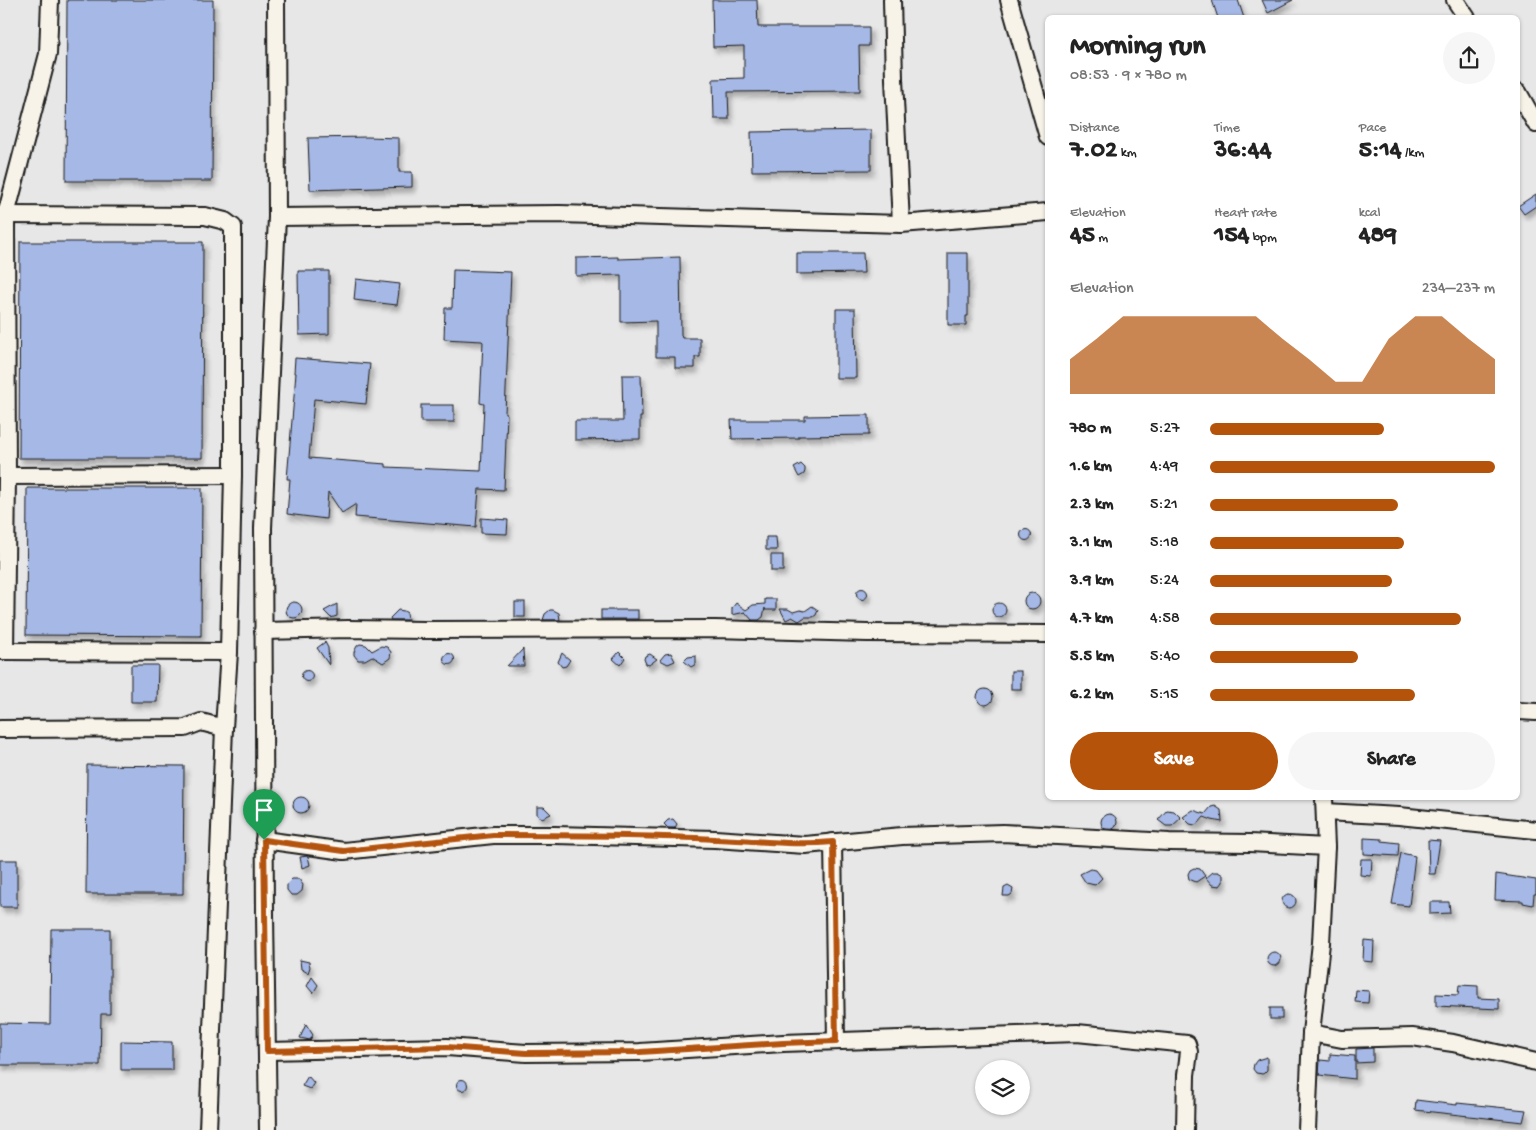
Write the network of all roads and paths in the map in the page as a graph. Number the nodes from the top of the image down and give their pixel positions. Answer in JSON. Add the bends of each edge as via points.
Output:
{"nodes":[{"id":1,"x":50,"y":0,"type":"edge"},
{"id":2,"x":276,"y":0,"type":"edge"},
{"id":3,"x":892,"y":0,"type":"edge"},
{"id":4,"x":1009,"y":0,"type":"edge"},
{"id":5,"x":1455,"y":0,"type":"edge"},
{"id":6,"x":1465,"y":15,"type":"edge"},
{"id":7,"x":1520,"y":96,"type":"edge"},
{"id":8,"x":1536,"y":124,"type":"edge"},
{"id":9,"x":1045,"y":129,"type":"edge"},
{"id":10,"x":1045,"y":212,"type":"edge"},
{"id":11,"x":3,"y":215,"type":"edge"},
{"id":12,"x":277,"y":217,"type":"junction"},
{"id":13,"x":901,"y":224,"type":"junction"},
{"id":14,"x":233,"y":474,"type":"junction"},
{"id":15,"x":7,"y":476,"type":"junction"},
{"id":16,"x":262,"y":631,"type":"junction"},
{"id":17,"x":1045,"y":634,"type":"edge"},
{"id":18,"x":3,"y":651,"type":"edge"},
{"id":19,"x":229,"y":652,"type":"junction"},
{"id":20,"x":1520,"y":711,"type":"edge"},
{"id":21,"x":1536,"y":712,"type":"edge"},
{"id":22,"x":224,"y":728,"type":"junction"},
{"id":23,"x":0,"y":729,"type":"edge"},
{"id":24,"x":1324,"y":805,"type":"edge"},
{"id":25,"x":1536,"y":830,"type":"edge"},
{"id":26,"x":264,"y":840,"type":"junction"},
{"id":27,"x":833,"y":842,"type":"junction"},
{"id":28,"x":1326,"y":848,"type":"junction"},
{"id":29,"x":1311,"y":1033,"type":"junction"},
{"id":30,"x":836,"y":1041,"type":"junction"},
{"id":31,"x":267,"y":1051,"type":"junction"},
{"id":32,"x":1536,"y":1062,"type":"edge"},
{"id":33,"x":208,"y":1130,"type":"edge"},
{"id":34,"x":268,"y":1130,"type":"edge"},
{"id":35,"x":1186,"y":1130,"type":"edge"},
{"id":36,"x":1308,"y":1130,"type":"edge"}],
"edges":[{"from":1,"to":11,"type":"street","via":[[48,54]]},
{"from":2,"to":12,"type":"street"},
{"from":3,"to":13,"type":"street"},
{"from":4,"to":9,"type":"street"},
{"from":5,"to":6,"type":"street"},
{"from":7,"to":8,"type":"street"},
{"from":10,"to":13,"type":"street"},
{"from":11,"to":14,"type":"street","via":[[205,216],[225,221],[232,227]]},
{"from":11,"to":15,"type":"street"},
{"from":12,"to":13,"type":"street","via":[[560,214]]},
{"from":12,"to":16,"type":"street","via":[[263,528]]},
{"from":14,"to":15,"type":"street"},
{"from":14,"to":19,"type":"street"},
{"from":15,"to":18,"type":"street"},
{"from":16,"to":17,"type":"street","via":[[715,630]]},
{"from":16,"to":26,"type":"street"},
{"from":18,"to":19,"type":"street"},
{"from":19,"to":22,"type":"street"},
{"from":20,"to":21,"type":"street"},
{"from":22,"to":23,"type":"street","via":[[201,722],[185,728]]},
{"from":22,"to":33,"type":"street"},
{"from":24,"to":25,"type":"street"},
{"from":24,"to":28,"type":"street"},
{"from":26,"to":27,"type":"street","via":[[344,851],[493,835],[715,839],[805,845]]},
{"from":26,"to":31,"type":"street"},
{"from":27,"to":28,"type":"street","via":[[1003,832]]},
{"from":27,"to":30,"type":"street"},
{"from":28,"to":29,"type":"street","via":[[1321,944]]},
{"from":29,"to":32,"type":"street","via":[[1342,1039],[1412,1037]]},
{"from":29,"to":36,"type":"street"},
{"from":30,"to":31,"type":"street","via":[[640,1052],[526,1053],[447,1047]]},
{"from":30,"to":35,"type":"street","via":[[1077,1033],[1186,1044],[1189,1052]]},
{"from":31,"to":34,"type":"street"}]}
